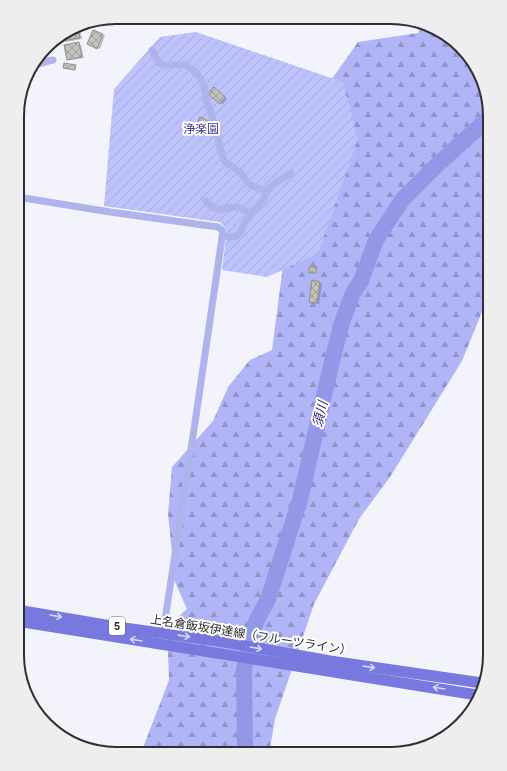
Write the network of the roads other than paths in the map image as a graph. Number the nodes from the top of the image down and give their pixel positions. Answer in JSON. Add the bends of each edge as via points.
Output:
{"nodes":[{"id":1,"x":152,"y":50,"type":"dead end"},
{"id":2,"x":53,"y":60,"type":"dead end"},
{"id":3,"x":42,"y":62,"type":"edge"},
{"id":4,"x":291,"y":173,"type":"dead end"},
{"id":5,"x":267,"y":191,"type":"junction"},
{"id":6,"x":24,"y":197,"type":"edge"},
{"id":7,"x":206,"y":201,"type":"dead end"},
{"id":8,"x":251,"y":215,"type":"junction"},
{"id":9,"x":222,"y":236,"type":"junction"},
{"id":10,"x":24,"y":611,"type":"edge"},
{"id":11,"x":24,"y":621,"type":"edge"},
{"id":12,"x":163,"y":633,"type":"junction"},
{"id":13,"x":328,"y":666,"type":"junction"},
{"id":14,"x":479,"y":683,"type":"edge"},
{"id":15,"x":475,"y":694,"type":"edge"}],
"edges":[{"from":1,"to":5,"type":"street","via":[[159,63],[185,66],[199,76],[225,162],[240,172],[249,184]]},
{"from":2,"to":3,"type":"street"},
{"from":4,"to":5,"type":"street"},
{"from":5,"to":8,"type":"street"},
{"from":6,"to":9,"type":"street","via":[[218,227],[222,231]]},
{"from":7,"to":8,"type":"street","via":[[217,209],[236,207]]},
{"from":8,"to":9,"type":"street","via":[[235,237]]},
{"from":9,"to":12,"type":"street"},
{"from":10,"to":12,"type":"main road","name":"上名倉飯坂伊達線（フルーツライン）","number":"5","one_way":true},
{"from":13,"to":11,"type":"main road","name":"上名倉飯坂伊達線（フルーツライン）","number":"5","one_way":true,"via":[[216,653]]},
{"from":12,"to":13,"type":"main road","name":"上名倉飯坂伊達線（フルーツライン）","number":"5","one_way":true,"via":[[218,641]]},
{"from":13,"to":14,"type":"main road","name":"上名倉飯坂伊達線（フルーツライン）","number":"5","one_way":true},
{"from":15,"to":13,"type":"main road","name":"上名倉飯坂伊達線（フルーツライン）","number":"5","one_way":true}]}
